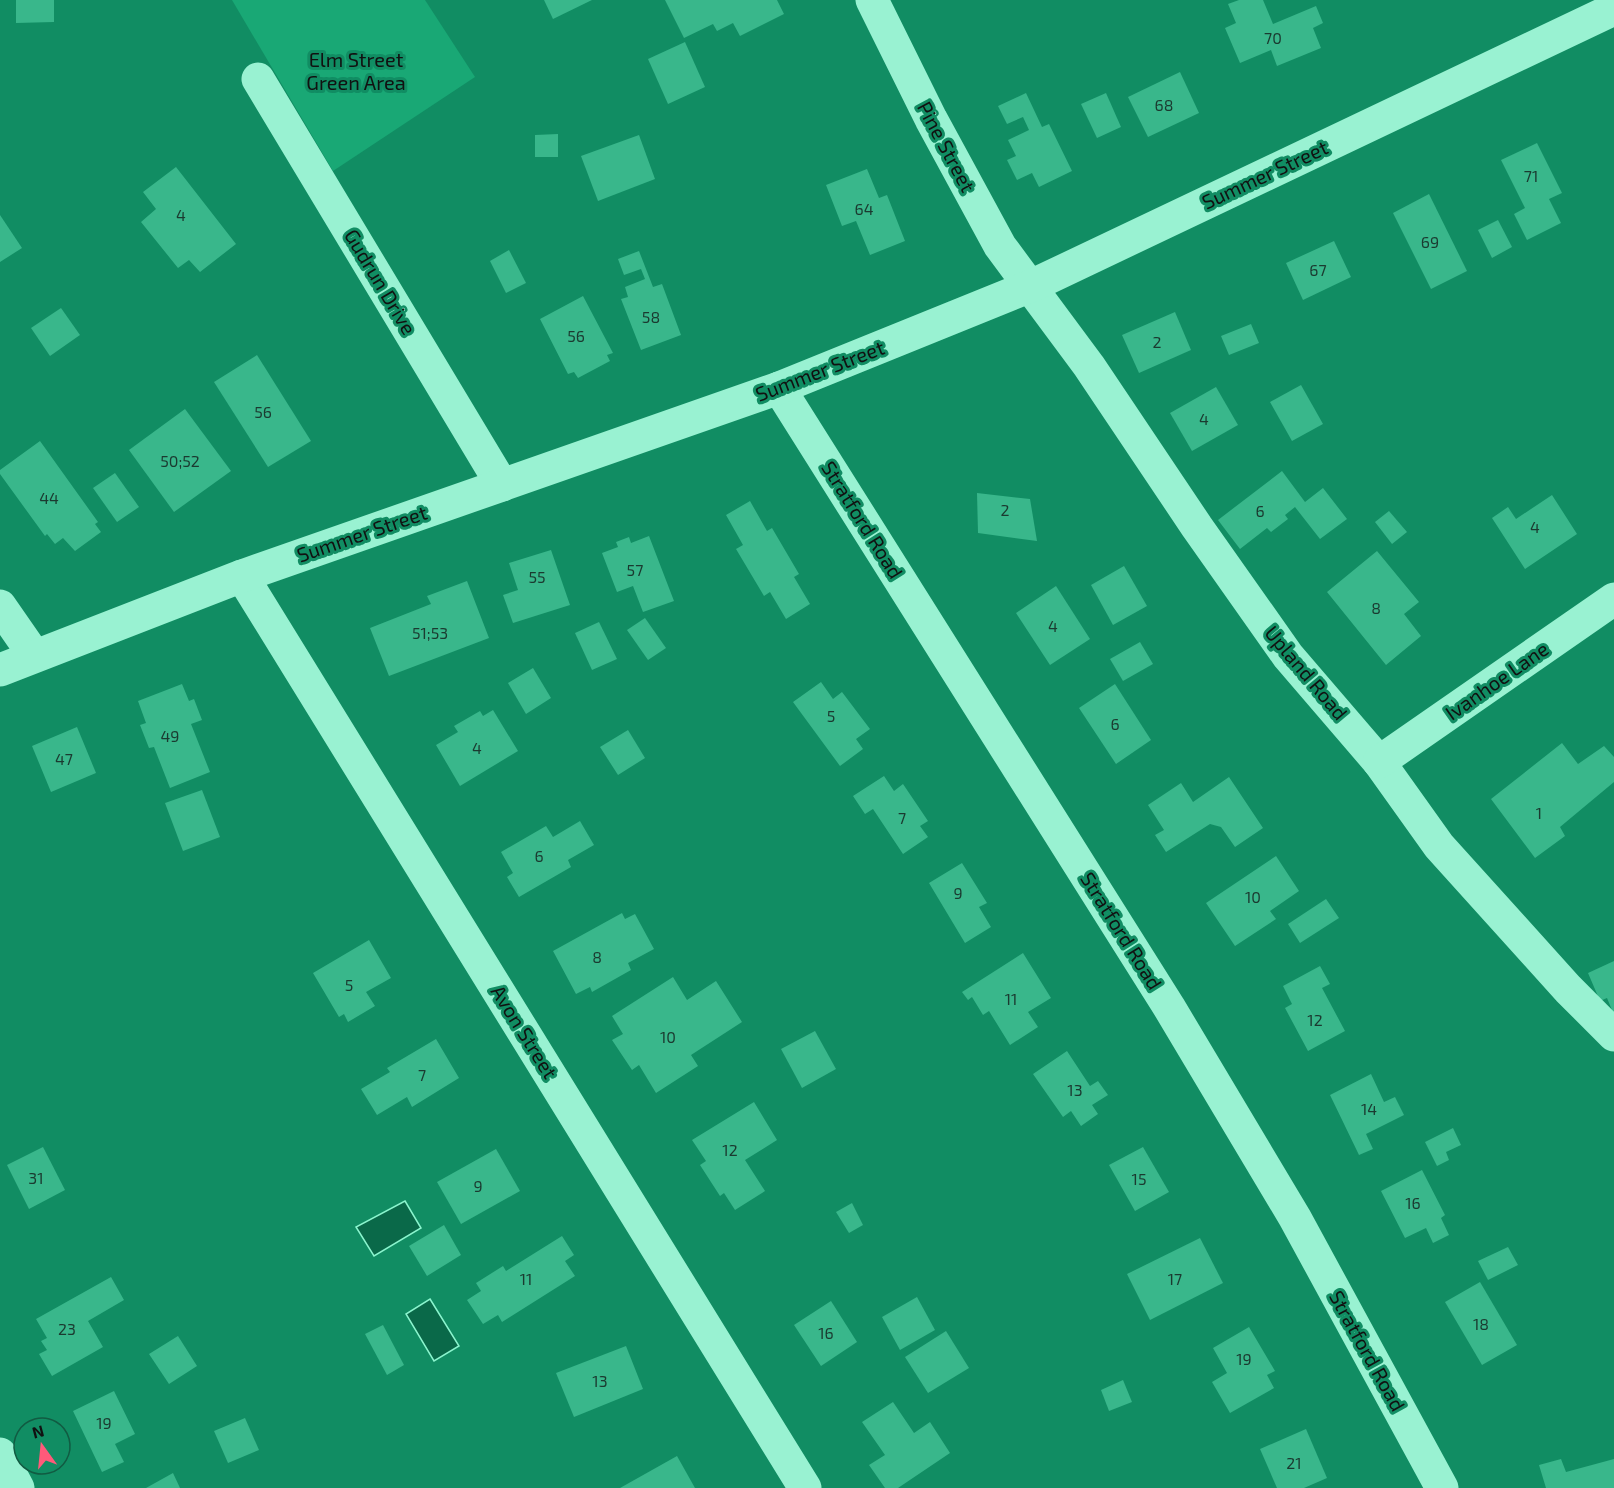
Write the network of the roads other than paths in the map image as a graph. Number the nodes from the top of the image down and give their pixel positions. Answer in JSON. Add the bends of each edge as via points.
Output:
{"nodes":[{"id":1,"x":872,"y":0,"type":"edge"},
{"id":2,"x":1614,"y":9,"type":"edge"},
{"id":3,"x":258,"y":79,"type":"dead end"},
{"id":4,"x":1031,"y":286,"type":"junction"},
{"id":5,"x":778,"y":388,"type":"junction"},
{"id":6,"x":502,"y":485,"type":"junction"},
{"id":7,"x":242,"y":576,"type":"junction"},
{"id":8,"x":1614,"y":599,"type":"edge"},
{"id":9,"x":0,"y":606,"type":"edge"},
{"id":10,"x":34,"y":655,"type":"junction"},
{"id":11,"x":0,"y":670,"type":"edge"},
{"id":12,"x":1379,"y":762,"type":"junction"},
{"id":13,"x":1614,"y":1035,"type":"edge"},
{"id":14,"x":0,"y":1454,"type":"edge"},
{"id":15,"x":18,"y":1488,"type":"edge"},
{"id":16,"x":805,"y":1488,"type":"edge"},
{"id":17,"x":1442,"y":1488,"type":"edge"}],
"edges":[{"from":1,"to":4,"type":"street","name":"Pine Street","via":[[968,190],[1000,246]]},
{"from":2,"to":4,"type":"street","name":"Summer Street"},
{"from":3,"to":6,"type":"street","name":"Gudrun Drive"},
{"from":4,"to":5,"type":"street","name":"Summer Street"},
{"from":4,"to":12,"type":"street","name":"Upland Road","via":[[1288,656]]},
{"from":5,"to":6,"type":"street","name":"Summer Street"},
{"from":5,"to":17,"type":"street","name":"Stratford Road","via":[[1169,1008],[1294,1218]]},
{"from":6,"to":7,"type":"street","name":"Summer Street"},
{"from":7,"to":10,"type":"street","name":"Summer Street"},
{"from":7,"to":16,"type":"street","name":"Avon Street"},
{"from":8,"to":12,"type":"street","name":"Ivanhoe Lane"},
{"from":9,"to":10,"type":"street"},
{"from":10,"to":11,"type":"street","name":"Summer Street"},
{"from":12,"to":13,"type":"street","name":"Upland Road","via":[[1439,846]]},
{"from":14,"to":15,"type":"street"}]}
